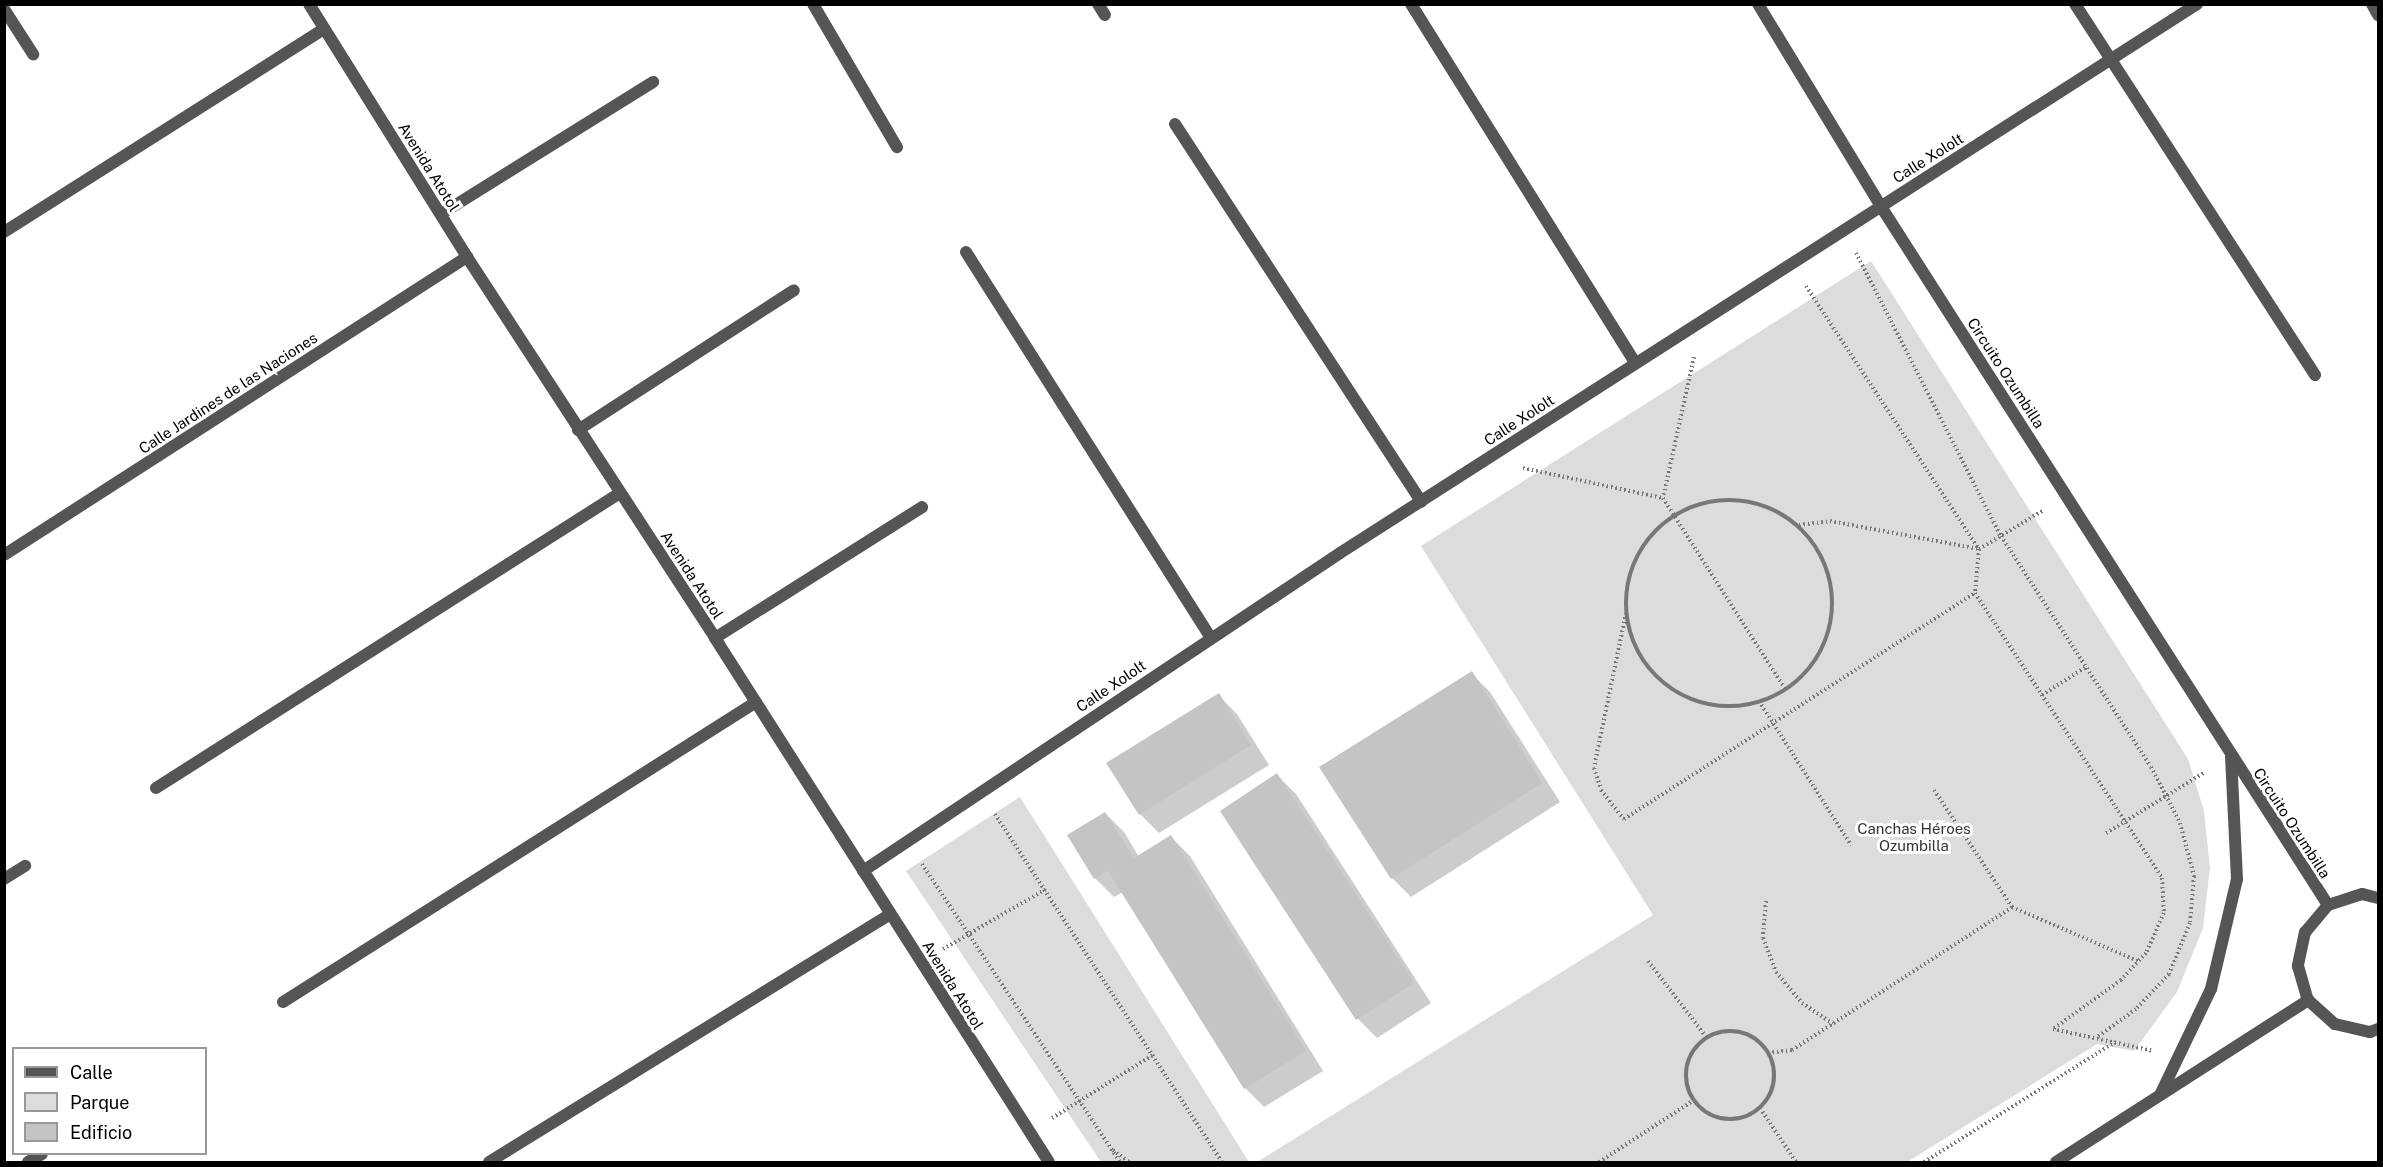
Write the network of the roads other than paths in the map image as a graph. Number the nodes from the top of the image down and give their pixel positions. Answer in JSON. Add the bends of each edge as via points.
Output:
{"nodes":[{"id":1,"x":309,"y":4,"type":"edge"},
{"id":2,"x":813,"y":4,"type":"edge"},
{"id":3,"x":1411,"y":4,"type":"edge"},
{"id":4,"x":1758,"y":4,"type":"edge"},
{"id":5,"x":2075,"y":4,"type":"edge"},
{"id":6,"x":2197,"y":4,"type":"edge"},
{"id":7,"x":2372,"y":4,"type":"edge"},
{"id":8,"x":4,"y":9,"type":"edge"},
{"id":9,"x":2379,"y":15,"type":"edge"},
{"id":10,"x":324,"y":29,"type":"junction"},
{"id":11,"x":33,"y":54,"type":"dead end"},
{"id":12,"x":2111,"y":60,"type":"junction"},
{"id":13,"x":653,"y":82,"type":"dead end"},
{"id":14,"x":1175,"y":124,"type":"dead end"},
{"id":15,"x":897,"y":147,"type":"dead end"},
{"id":16,"x":1880,"y":205,"type":"junction"},
{"id":17,"x":441,"y":214,"type":"junction"},
{"id":18,"x":4,"y":232,"type":"edge"},
{"id":19,"x":966,"y":252,"type":"dead end"},
{"id":20,"x":468,"y":257,"type":"junction"},
{"id":21,"x":794,"y":290,"type":"dead end"},
{"id":22,"x":1635,"y":363,"type":"junction"},
{"id":23,"x":2315,"y":375,"type":"dead end"},
{"id":24,"x":578,"y":430,"type":"junction"},
{"id":25,"x":620,"y":493,"type":"junction"},
{"id":26,"x":1421,"y":502,"type":"junction"},
{"id":27,"x":922,"y":507,"type":"dead end"},
{"id":28,"x":4,"y":555,"type":"edge"},
{"id":29,"x":715,"y":638,"type":"junction"},
{"id":30,"x":1211,"y":638,"type":"junction"},
{"id":31,"x":756,"y":702,"type":"junction"},
{"id":32,"x":2231,"y":756,"type":"junction"},
{"id":33,"x":156,"y":788,"type":"dead end"},
{"id":34,"x":25,"y":866,"type":"dead end"},
{"id":35,"x":863,"y":871,"type":"junction"},
{"id":36,"x":4,"y":879,"type":"edge"},
{"id":37,"x":2379,"y":898,"type":"edge"},
{"id":38,"x":2328,"y":905,"type":"junction"},
{"id":39,"x":890,"y":914,"type":"junction"},
{"id":40,"x":2308,"y":1000,"type":"junction"},
{"id":41,"x":283,"y":1002,"type":"dead end"},
{"id":42,"x":2379,"y":1029,"type":"edge"},
{"id":43,"x":2160,"y":1095,"type":"junction"},
{"id":44,"x":489,"y":1162,"type":"edge"},
{"id":45,"x":1049,"y":1162,"type":"edge"},
{"id":46,"x":2056,"y":1162,"type":"edge"}],
"edges":[{"from":1,"to":10,"type":"street","name":"Avenida Atotol"},
{"from":2,"to":15,"type":"street"},
{"from":3,"to":22,"type":"street"},
{"from":4,"to":16,"type":"street","name":"Circuito Ozumbilla"},
{"from":5,"to":12,"type":"street"},
{"from":6,"to":12,"type":"street","name":"Calle Xololt"},
{"from":7,"to":9,"type":"street"},
{"from":8,"to":11,"type":"street"},
{"from":10,"to":17,"type":"street","name":"Avenida Atotol"},
{"from":10,"to":18,"type":"street"},
{"from":12,"to":16,"type":"street","name":"Calle Xololt"},
{"from":12,"to":23,"type":"street"},
{"from":13,"to":17,"type":"street"},
{"from":14,"to":26,"type":"street"},
{"from":16,"to":22,"type":"street","name":"Calle Xololt"},
{"from":16,"to":32,"type":"street","name":"Circuito Ozumbilla"},
{"from":17,"to":20,"type":"street","name":"Avenida Atotol"},
{"from":19,"to":30,"type":"street"},
{"from":20,"to":24,"type":"street","name":"Avenida Atotol"},
{"from":20,"to":28,"type":"street","name":"Calle Jardines de las Naciones"},
{"from":21,"to":24,"type":"street"},
{"from":22,"to":26,"type":"street","name":"Calle Xololt"},
{"from":24,"to":25,"type":"street","name":"Avenida Atotol"},
{"from":25,"to":29,"type":"street","name":"Avenida Atotol"},
{"from":25,"to":33,"type":"street"},
{"from":26,"to":30,"type":"street","name":"Calle Xololt"},
{"from":27,"to":29,"type":"street"},
{"from":29,"to":31,"type":"street","name":"Avenida Atotol"},
{"from":30,"to":35,"type":"street","name":"Calle Xololt"},
{"from":31,"to":35,"type":"street","name":"Avenida Atotol"},
{"from":31,"to":41,"type":"street"},
{"from":32,"to":38,"type":"street","name":"Circuito Ozumbilla"},
{"from":32,"to":43,"type":"street","name":"Circuito Ozumbilla","via":[[2237,879],[2211,989]]},
{"from":34,"to":36,"type":"street"},
{"from":35,"to":39,"type":"street","name":"Avenida Atotol"},
{"from":37,"to":38,"type":"street","via":[[2362,894]]},
{"from":38,"to":40,"type":"street","via":[[2304,932],[2298,966]]},
{"from":39,"to":44,"type":"street"},
{"from":39,"to":45,"type":"street","name":"Avenida Atotol"},
{"from":40,"to":42,"type":"street","via":[[2335,1024],[2370,1032]]},
{"from":40,"to":43,"type":"street"},
{"from":43,"to":46,"type":"street"}]}
